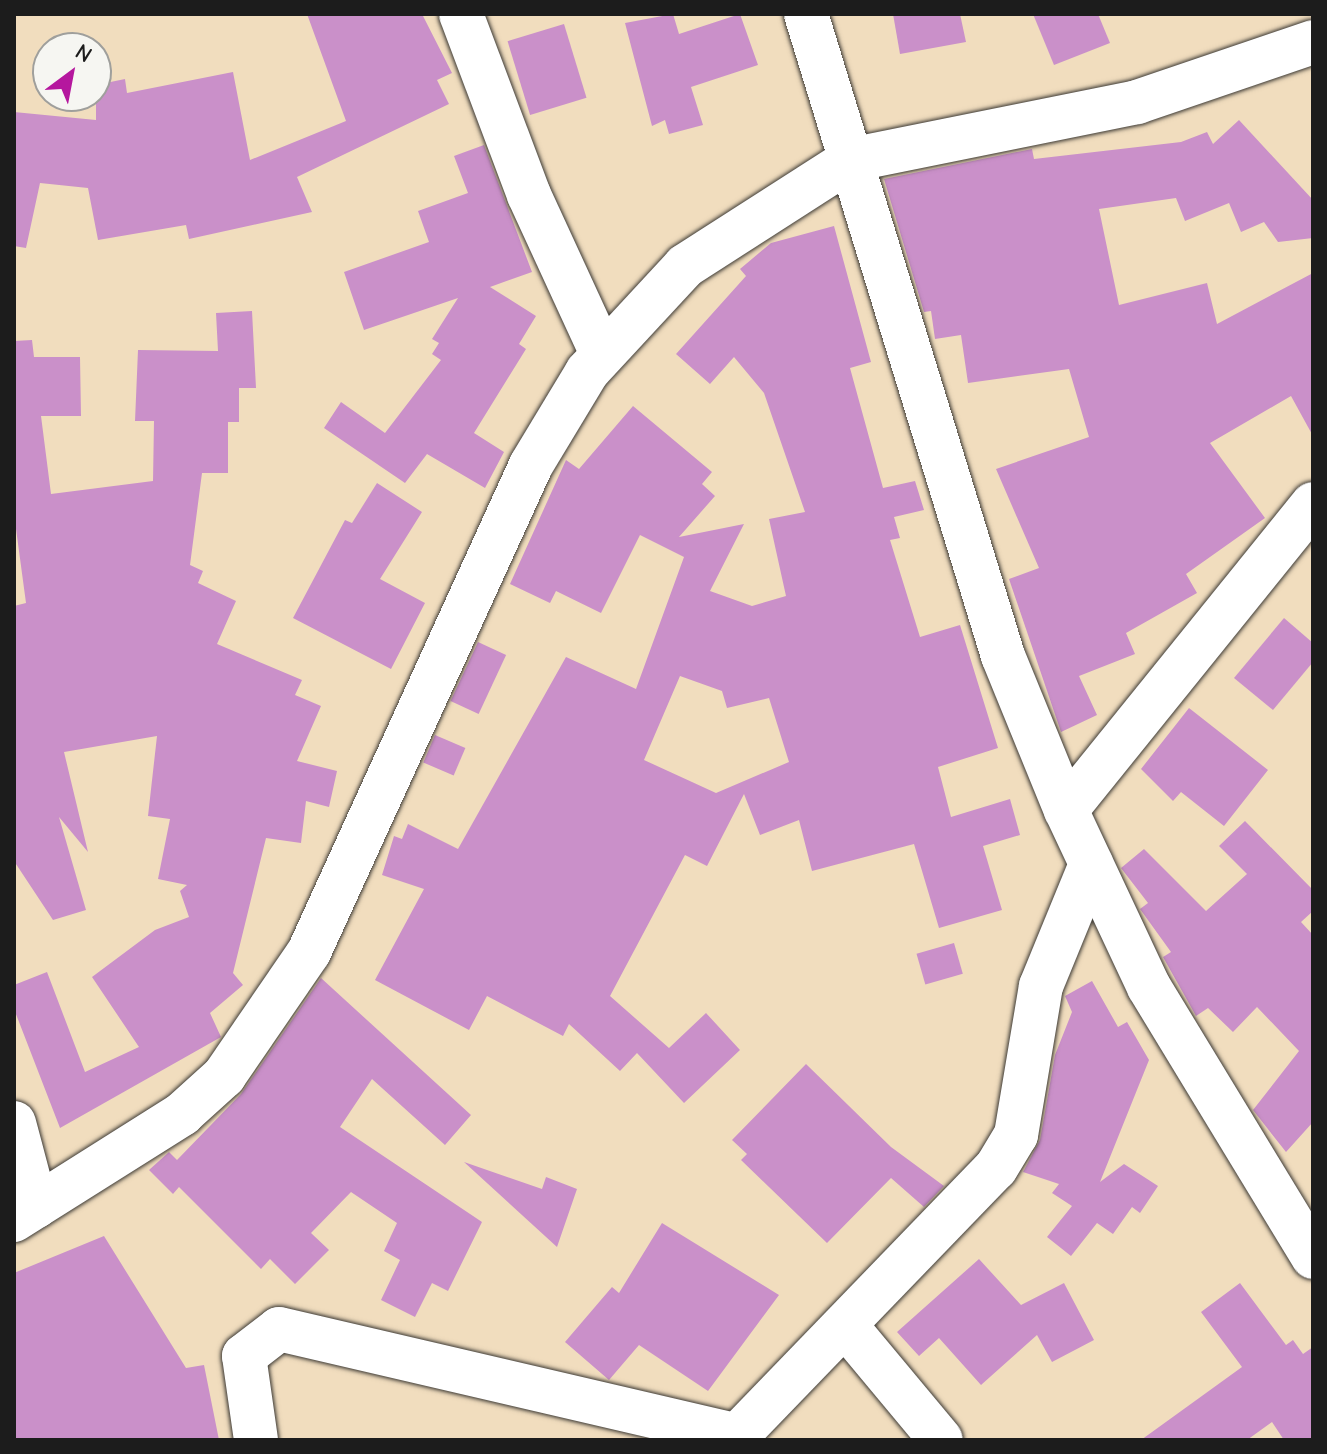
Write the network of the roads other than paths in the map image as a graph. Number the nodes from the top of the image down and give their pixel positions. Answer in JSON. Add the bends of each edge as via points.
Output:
{"nodes":[{"id":1,"x":461,"y":14,"type":"edge"},
{"id":2,"x":806,"y":14,"type":"edge"},
{"id":3,"x":1313,"y":42,"type":"edge"},
{"id":4,"x":850,"y":160,"type":"junction"},
{"id":5,"x":602,"y":354,"type":"junction"},
{"id":6,"x":1313,"y":504,"type":"edge"},
{"id":7,"x":1066,"y":810,"type":"junction"},
{"id":8,"x":1091,"y":864,"type":"junction"},
{"id":9,"x":14,"y":1123,"type":"edge"},
{"id":10,"x":25,"y":1213,"type":"edge"},
{"id":11,"x":1313,"y":1257,"type":"edge"},
{"id":12,"x":846,"y":1326,"type":"junction"},
{"id":13,"x":733,"y":1437,"type":"edge"},
{"id":14,"x":256,"y":1440,"type":"edge"},
{"id":15,"x":941,"y":1440,"type":"edge"}],
"edges":[{"from":1,"to":5,"type":"street","via":[[529,195]]},
{"from":2,"to":4,"type":"street"},
{"from":3,"to":4,"type":"street","via":[[1137,102]]},
{"from":4,"to":5,"type":"street","via":[[685,266]]},
{"from":4,"to":7,"type":"street","via":[[1003,656]]},
{"from":5,"to":10,"type":"street","via":[[531,465],[309,952],[224,1076],[182,1114]]},
{"from":6,"to":7,"type":"street"},
{"from":7,"to":8,"type":"street"},
{"from":8,"to":11,"type":"street","via":[[1200,1079]]},
{"from":8,"to":12,"type":"street","via":[[1041,986],[1016,1135],[996,1168]]},
{"from":9,"to":10,"type":"street"},
{"from":12,"to":13,"type":"street"},
{"from":12,"to":15,"type":"street"},
{"from":13,"to":14,"type":"street","via":[[279,1329],[244,1356]]}]}
